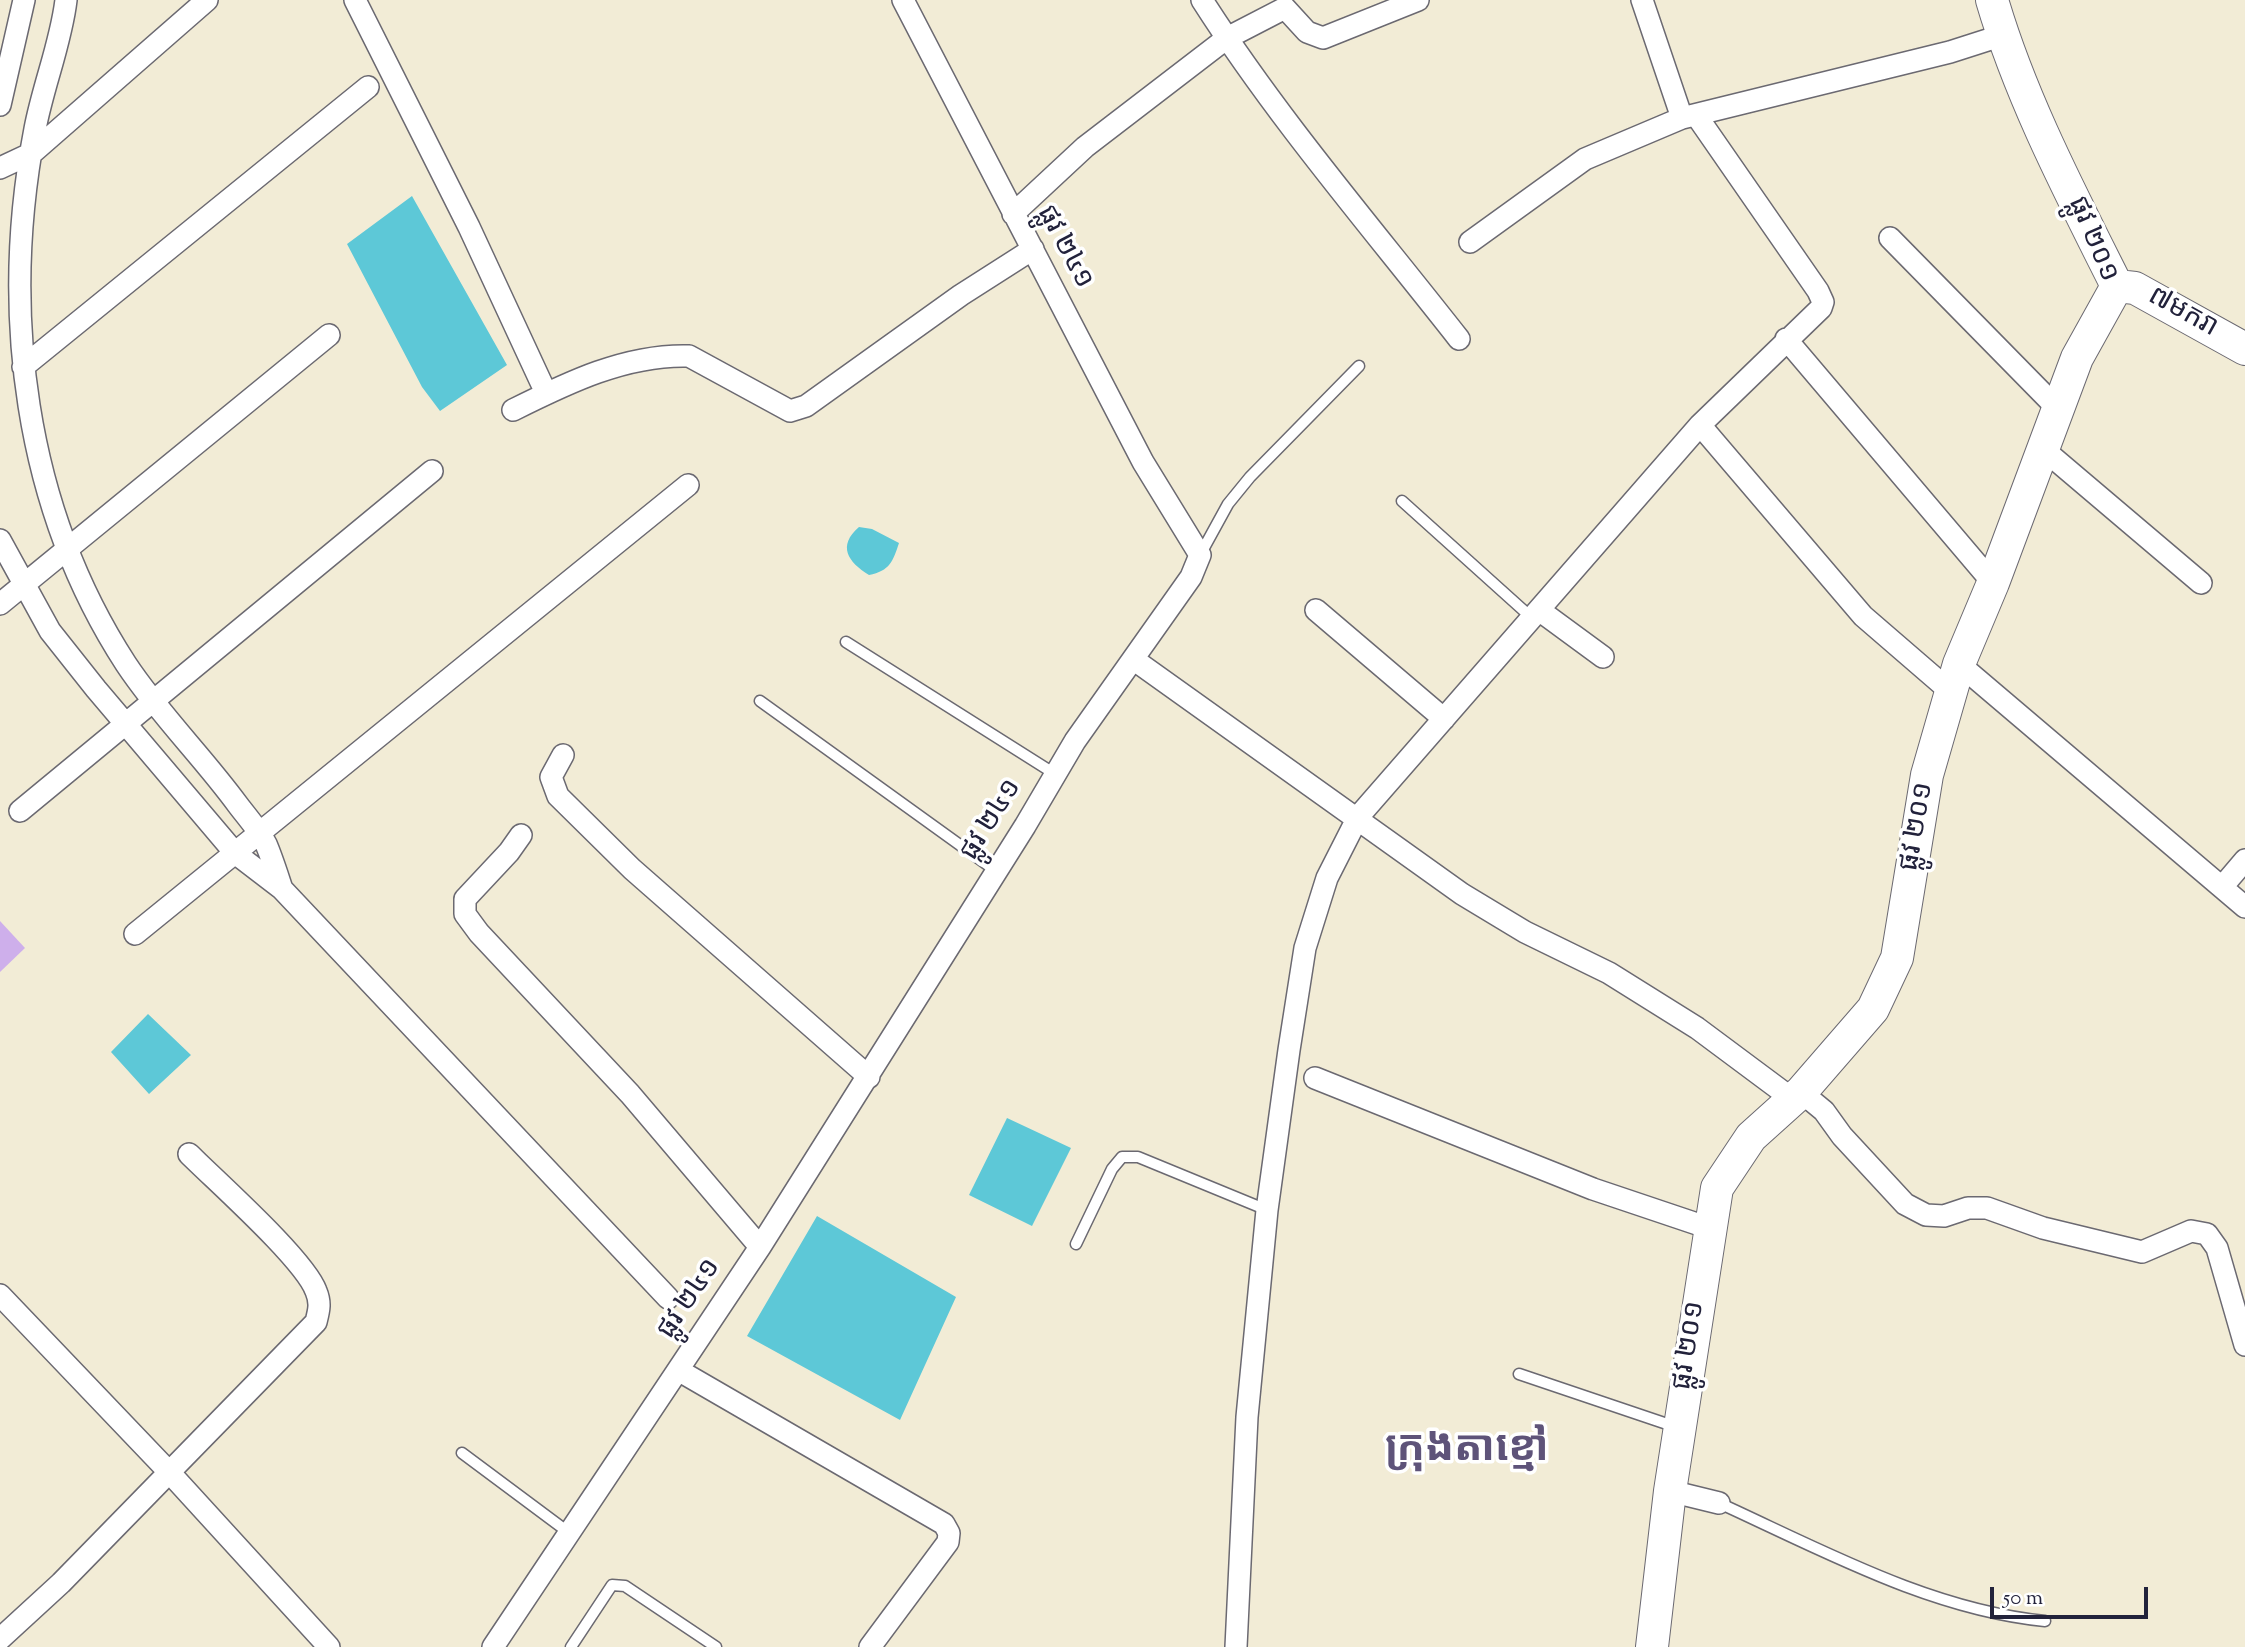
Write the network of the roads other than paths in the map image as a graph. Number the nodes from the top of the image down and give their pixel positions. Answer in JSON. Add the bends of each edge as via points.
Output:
{"nodes":[{"id":1,"x":24,"y":0,"type":"edge"},
{"id":2,"x":66,"y":0,"type":"edge"},
{"id":3,"x":207,"y":0,"type":"edge"},
{"id":4,"x":355,"y":0,"type":"edge"},
{"id":5,"x":903,"y":0,"type":"edge"},
{"id":6,"x":1202,"y":0,"type":"edge"},
{"id":7,"x":1418,"y":0,"type":"edge"},
{"id":8,"x":1642,"y":0,"type":"edge"},
{"id":9,"x":1992,"y":0,"type":"edge"},
{"id":10,"x":1286,"y":4,"type":"edge"},
{"id":11,"x":2003,"y":35,"type":"junction"},
{"id":12,"x":1227,"y":38,"type":"junction"},
{"id":13,"x":368,"y":88,"type":"dead end"},
{"id":14,"x":0,"y":105,"type":"edge"},
{"id":15,"x":1689,"y":117,"type":"junction"},
{"id":16,"x":32,"y":153,"type":"junction"},
{"id":17,"x":0,"y":168,"type":"edge"},
{"id":18,"x":1013,"y":214,"type":"junction"},
{"id":19,"x":1890,"y":237,"type":"dead end"},
{"id":20,"x":1470,"y":242,"type":"dead end"},
{"id":21,"x":1033,"y":248,"type":"junction"},
{"id":22,"x":2117,"y":286,"type":"junction"},
{"id":23,"x":329,"y":335,"type":"dead end"},
{"id":24,"x":1459,"y":339,"type":"dead end"},
{"id":25,"x":1786,"y":339,"type":"junction"},
{"id":26,"x":2245,"y":349,"type":"edge"},
{"id":27,"x":1359,"y":366,"type":"dead end"},
{"id":28,"x":23,"y":367,"type":"junction"},
{"id":29,"x":547,"y":393,"type":"junction"},
{"id":30,"x":2058,"y":409,"type":"junction"},
{"id":31,"x":513,"y":410,"type":"dead end"},
{"id":32,"x":1700,"y":425,"type":"junction"},
{"id":33,"x":2043,"y":449,"type":"junction"},
{"id":34,"x":432,"y":471,"type":"dead end"},
{"id":35,"x":688,"y":485,"type":"dead end"},
{"id":36,"x":1402,"y":500,"type":"dead end"},
{"id":37,"x":0,"y":540,"type":"edge"},
{"id":38,"x":67,"y":550,"type":"junction"},
{"id":39,"x":1200,"y":555,"type":"junction"},
{"id":40,"x":1993,"y":583,"type":"junction"},
{"id":41,"x":2201,"y":583,"type":"dead end"},
{"id":42,"x":24,"y":584,"type":"junction"},
{"id":43,"x":0,"y":604,"type":"edge"},
{"id":44,"x":1316,"y":610,"type":"dead end"},
{"id":45,"x":1535,"y":614,"type":"junction"},
{"id":46,"x":846,"y":642,"type":"dead end"},
{"id":47,"x":1603,"y":657,"type":"dead end"},
{"id":48,"x":1133,"y":659,"type":"junction"},
{"id":49,"x":1955,"y":678,"type":"junction"},
{"id":50,"x":155,"y":700,"type":"junction"},
{"id":51,"x":760,"y":701,"type":"dead end"},
{"id":52,"x":1444,"y":719,"type":"junction"},
{"id":53,"x":125,"y":724,"type":"junction"},
{"id":54,"x":563,"y":755,"type":"dead end"},
{"id":55,"x":1055,"y":774,"type":"junction"},
{"id":56,"x":20,"y":811,"type":"dead end"},
{"id":57,"x":1358,"y":817,"type":"junction"},
{"id":58,"x":259,"y":834,"type":"junction"},
{"id":59,"x":521,"y":835,"type":"dead end"},
{"id":60,"x":235,"y":853,"type":"junction"},
{"id":61,"x":2245,"y":859,"type":"edge"},
{"id":62,"x":996,"y":871,"type":"junction"},
{"id":63,"x":2222,"y":887,"type":"junction"},
{"id":64,"x":282,"y":889,"type":"junction"},
{"id":65,"x":2245,"y":907,"type":"edge"},
{"id":66,"x":135,"y":934,"type":"dead end"},
{"id":67,"x":869,"y":1077,"type":"junction"},
{"id":68,"x":1315,"y":1078,"type":"dead end"},
{"id":69,"x":1796,"y":1095,"type":"junction"},
{"id":70,"x":189,"y":1154,"type":"dead end"},
{"id":71,"x":1267,"y":1210,"type":"junction"},
{"id":72,"x":1709,"y":1228,"type":"junction"},
{"id":73,"x":1076,"y":1244,"type":"dead end"},
{"id":74,"x":760,"y":1247,"type":"junction"},
{"id":75,"x":0,"y":1295,"type":"edge"},
{"id":76,"x":668,"y":1298,"type":"dead end"},
{"id":77,"x":2245,"y":1345,"type":"edge"},
{"id":78,"x":678,"y":1370,"type":"junction"},
{"id":79,"x":1519,"y":1374,"type":"dead end"},
{"id":80,"x":1678,"y":1428,"type":"junction"},
{"id":81,"x":462,"y":1453,"type":"dead end"},
{"id":82,"x":170,"y":1473,"type":"junction"},
{"id":83,"x":1670,"y":1491,"type":"junction"},
{"id":84,"x":1719,"y":1503,"type":"joint"},
{"id":85,"x":568,"y":1532,"type":"junction"},
{"id":86,"x":2045,"y":1620,"type":"dead end"},
{"id":87,"x":0,"y":1639,"type":"edge"},
{"id":88,"x":699,"y":1642,"type":"edge"},
{"id":89,"x":329,"y":1647,"type":"edge"},
{"id":90,"x":493,"y":1647,"type":"edge"},
{"id":91,"x":571,"y":1647,"type":"edge"},
{"id":92,"x":716,"y":1647,"type":"edge"},
{"id":93,"x":870,"y":1647,"type":"edge"},
{"id":94,"x":1236,"y":1647,"type":"edge"},
{"id":95,"x":1652,"y":1647,"type":"edge"}],
"edges":[{"from":1,"to":14,"type":"street"},
{"from":2,"to":16,"type":"street"},
{"from":3,"to":16,"type":"street"},
{"from":4,"to":29,"type":"street"},
{"from":5,"to":18,"type":"street","name":"ផ្លូវ ២៤១"},
{"from":6,"to":12,"type":"street"},
{"from":7,"to":10,"type":"street","via":[[1323,38],[1307,32]]},
{"from":8,"to":15,"type":"street"},
{"from":9,"to":11,"type":"street","name":"ផ្លូវ ២០១"},
{"from":10,"to":12,"type":"street"},
{"from":11,"to":15,"type":"street"},
{"from":11,"to":22,"type":"street","name":"ផ្លូវ ២០១"},
{"from":12,"to":18,"type":"street","via":[[1085,147]]},
{"from":12,"to":24,"type":"street"},
{"from":13,"to":28,"type":"street"},
{"from":15,"to":20,"type":"street","via":[[1585,159]]},
{"from":15,"to":25,"type":"street","via":[[1823,302]]},
{"from":16,"to":17,"type":"street"},
{"from":16,"to":28,"type":"street","via":[[19,295]]},
{"from":18,"to":21,"type":"street","name":"ផ្លូវ ២៤១"},
{"from":19,"to":30,"type":"street"},
{"from":21,"to":29,"type":"street","via":[[806,406],[790,411],[688,356],[604,370]]},
{"from":21,"to":39,"type":"street","name":"ផ្លូវ ២៤១","via":[[1143,462]]},
{"from":22,"to":26,"type":"street","name":"៧មករា","via":[[2135,288]]},
{"from":22,"to":30,"type":"street","name":"ផ្លូវ ២០១","via":[[2077,358]]},
{"from":23,"to":38,"type":"street"},
{"from":25,"to":32,"type":"street"},
{"from":25,"to":40,"type":"street"},
{"from":27,"to":39,"type":"lane","via":[[1228,504]]},
{"from":28,"to":38,"type":"street","via":[[40,464]]},
{"from":29,"to":31,"type":"street"},
{"from":30,"to":33,"type":"street","name":"ផ្លូវ ២០១"},
{"from":32,"to":45,"type":"street"},
{"from":32,"to":49,"type":"street","via":[[1863,616]]},
{"from":33,"to":40,"type":"street","name":"ផ្លូវ ២០១"},
{"from":33,"to":41,"type":"street"},
{"from":34,"to":50,"type":"street"},
{"from":35,"to":58,"type":"street"},
{"from":36,"to":45,"type":"lane"},
{"from":37,"to":42,"type":"street"},
{"from":38,"to":42,"type":"street"},
{"from":38,"to":50,"type":"street","via":[[127,666]]},
{"from":39,"to":48,"type":"street","name":"ផ្លូវ ២៤១","via":[[1191,578]]},
{"from":40,"to":49,"type":"street","name":"ផ្លូវ ២០១"},
{"from":42,"to":43,"type":"street"},
{"from":42,"to":53,"type":"street","via":[[50,631]]},
{"from":44,"to":52,"type":"street"},
{"from":45,"to":47,"type":"street"},
{"from":45,"to":52,"type":"street"},
{"from":46,"to":55,"type":"lane"},
{"from":48,"to":55,"type":"street","name":"ផ្លូវ ២៤១"},
{"from":48,"to":57,"type":"street"},
{"from":49,"to":63,"type":"street"},
{"from":49,"to":69,"type":"street","name":"ផ្លូវ ២០១","via":[[1927,775],[1897,958],[1873,1009]]},
{"from":50,"to":53,"type":"street"},
{"from":50,"to":58,"type":"street"},
{"from":51,"to":62,"type":"lane"},
{"from":52,"to":57,"type":"street"},
{"from":53,"to":56,"type":"street"},
{"from":53,"to":60,"type":"street"},
{"from":54,"to":67,"type":"street","via":[[551,776],[558,796],[632,869]]},
{"from":55,"to":62,"type":"street","name":"ផ្លូវ ២៤១"},
{"from":57,"to":69,"type":"street","via":[[1462,894],[1525,932],[1609,973]]},
{"from":57,"to":71,"type":"street","via":[[1327,878],[1305,948]]},
{"from":58,"to":60,"type":"street"},
{"from":58,"to":64,"type":"street"},
{"from":59,"to":74,"type":"street","via":[[465,899],[465,914],[630,1094]]},
{"from":60,"to":64,"type":"street"},
{"from":60,"to":66,"type":"street"},
{"from":61,"to":63,"type":"street"},
{"from":62,"to":67,"type":"street","name":"ផ្លូវ ២៤១"},
{"from":63,"to":65,"type":"street"},
{"from":64,"to":76,"type":"street"},
{"from":67,"to":74,"type":"street","name":"ផ្លូវ ២៤១"},
{"from":68,"to":72,"type":"street","via":[[1593,1189]]},
{"from":69,"to":72,"type":"street","name":"ផ្លូវ ២០១","via":[[1751,1137],[1717,1188]]},
{"from":69,"to":77,"type":"street","via":[[1824,1111],[1905,1204],[1926,1215],[1987,1208],[2043,1228],[2142,1252],[2191,1231],[2207,1234],[2217,1248]]},
{"from":70,"to":82,"type":"street","via":[[297,1262],[315,1287],[321,1306],[316,1322]]},
{"from":71,"to":73,"type":"lane","via":[[1138,1157],[1122,1157]]},
{"from":71,"to":94,"type":"street","via":[[1247,1417]]},
{"from":72,"to":80,"type":"street","name":"ផ្លូវ ២០១"},
{"from":74,"to":78,"type":"street","name":"ផ្លូវ ២៤១"},
{"from":75,"to":82,"type":"street"},
{"from":78,"to":85,"type":"street","name":"ផ្លូវ ២៤១"},
{"from":78,"to":93,"type":"street","via":[[944,1524],[948,1542]]},
{"from":79,"to":80,"type":"lane"},
{"from":80,"to":83,"type":"street","name":"ផ្លូវ ២០១"},
{"from":81,"to":85,"type":"lane"},
{"from":82,"to":87,"type":"street"},
{"from":82,"to":89,"type":"street"},
{"from":83,"to":84,"type":"street"},
{"from":83,"to":95,"type":"street","name":"ផ្លូវ ២០១"},
{"from":84,"to":86,"type":"lane","via":[[1917,1590],[2011,1617]]},
{"from":85,"to":90,"type":"street","name":"ផ្លូវ ២៤១"},
{"from":88,"to":91,"type":"lane","via":[[625,1586],[612,1585]]},
{"from":88,"to":92,"type":"lane"}]}
